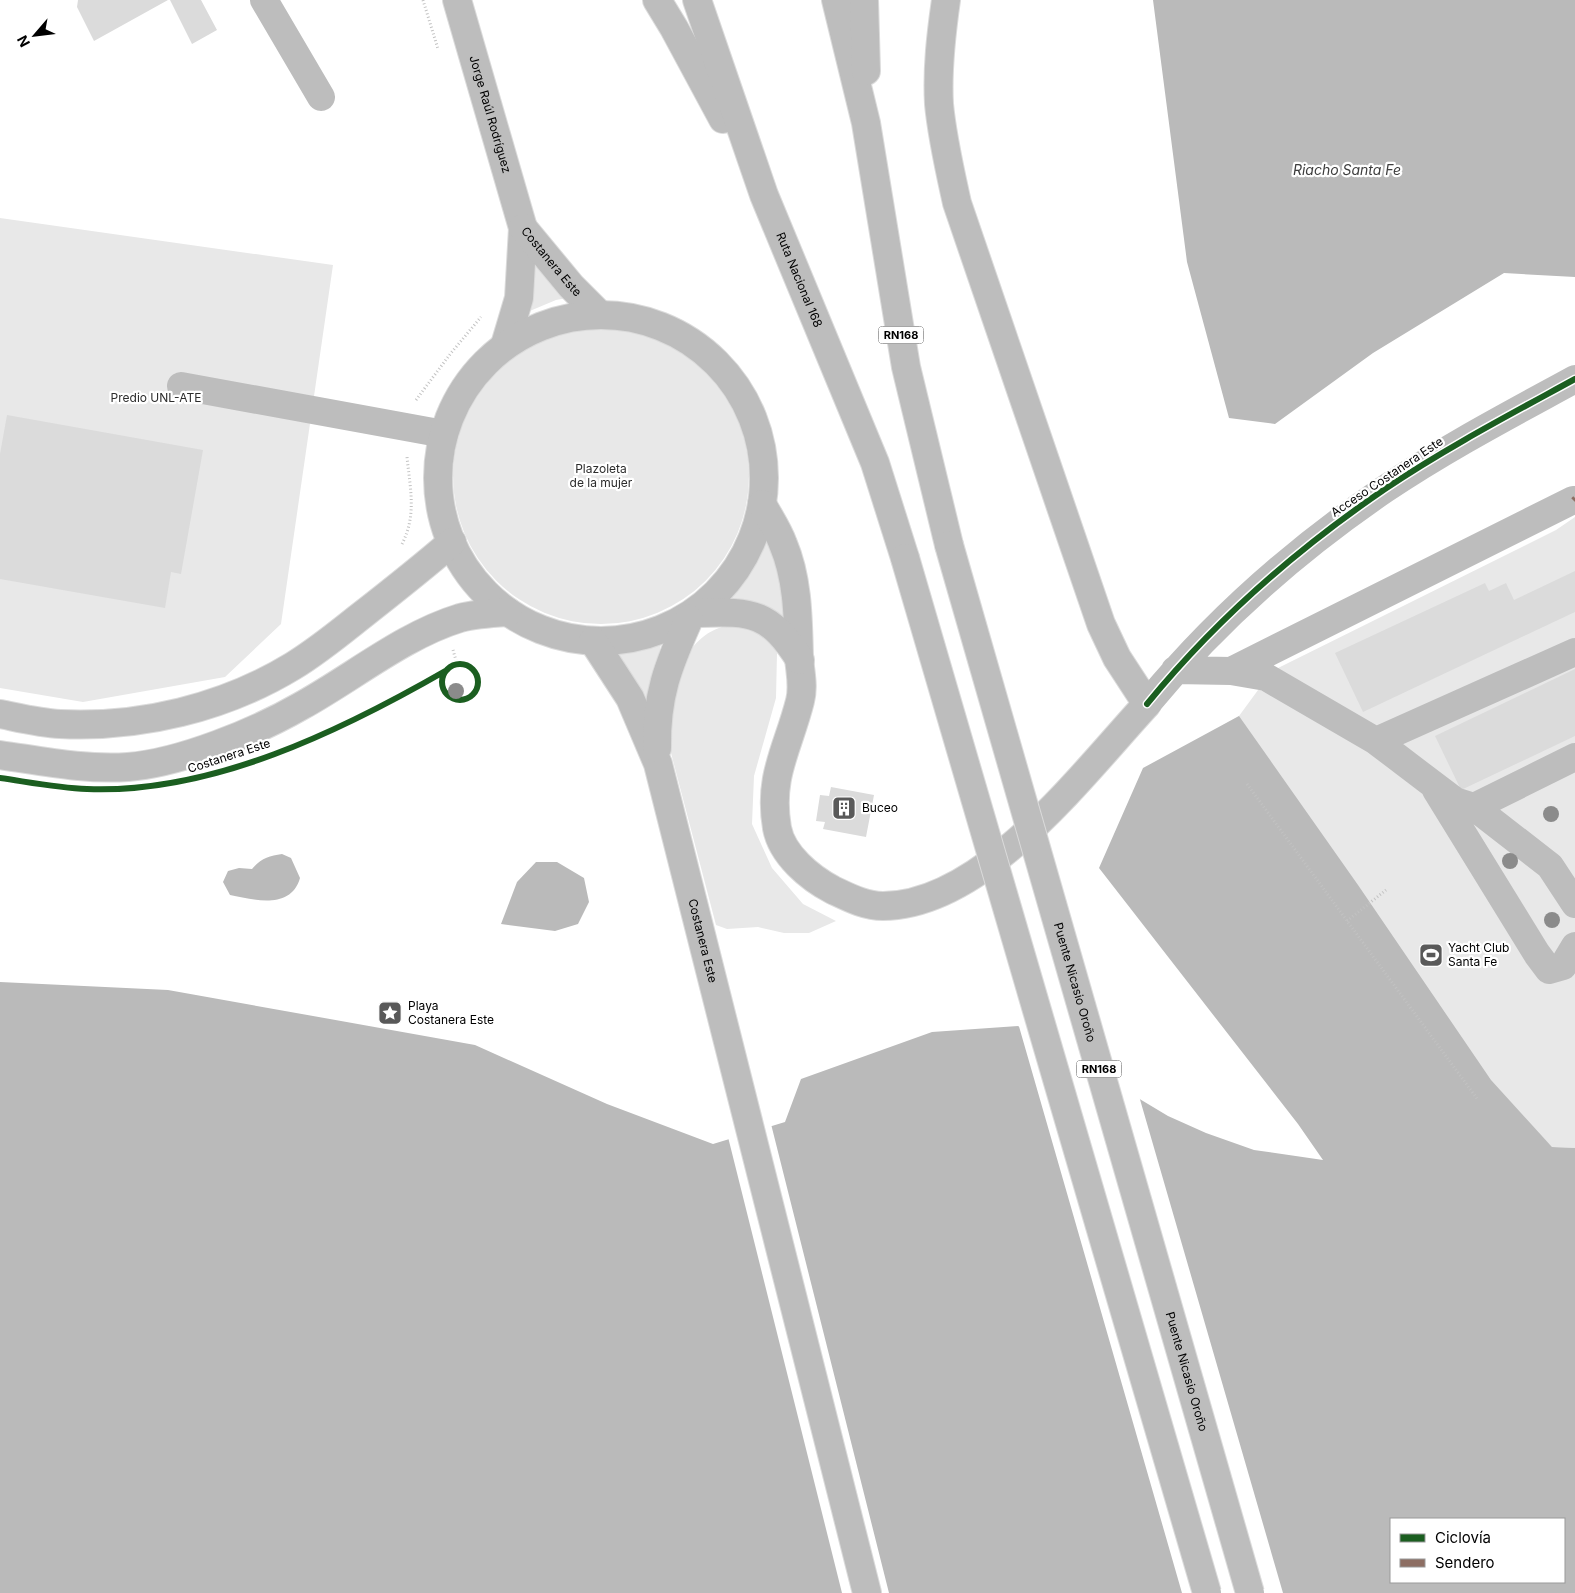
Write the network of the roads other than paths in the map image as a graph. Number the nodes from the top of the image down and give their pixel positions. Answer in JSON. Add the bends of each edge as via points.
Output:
{"nodes":[{"id":1,"x":264,"y":0,"type":"edge"},
{"id":2,"x":457,"y":0,"type":"edge"},
{"id":3,"x":656,"y":0,"type":"edge"},
{"id":4,"x":697,"y":0,"type":"edge"},
{"id":5,"x":836,"y":0,"type":"edge"},
{"id":6,"x":864,"y":0,"type":"edge"},
{"id":7,"x":946,"y":0,"type":"edge"},
{"id":8,"x":321,"y":97,"type":"dead end"},
{"id":9,"x":866,"y":123,"type":"junction"},
{"id":10,"x":764,"y":195,"type":"junction"},
{"id":11,"x":523,"y":228,"type":"junction"},
{"id":12,"x":600,"y":314,"type":"junction"},
{"id":13,"x":505,"y":345,"type":"junction"},
{"id":14,"x":1575,"y":379,"type":"edge"},
{"id":15,"x":181,"y":386,"type":"dead end"},
{"id":16,"x":444,"y":434,"type":"junction"},
{"id":17,"x":1573,"y":500,"type":"dead end"},
{"id":18,"x":762,"y":504,"type":"junction"},
{"id":19,"x":452,"y":542,"type":"junction"},
{"id":20,"x":508,"y":612,"type":"junction"},
{"id":21,"x":694,"y":616,"type":"junction"},
{"id":22,"x":593,"y":641,"type":"junction"},
{"id":23,"x":1575,"y":652,"type":"edge"},
{"id":24,"x":800,"y":660,"type":"junction"},
{"id":25,"x":1175,"y":670,"type":"junction"},
{"id":26,"x":1231,"y":671,"type":"junction"},
{"id":27,"x":1147,"y":704,"type":"junction"},
{"id":28,"x":0,"y":714,"type":"edge"},
{"id":29,"x":1376,"y":741,"type":"junction"},
{"id":30,"x":0,"y":754,"type":"edge"},
{"id":31,"x":1575,"y":757,"type":"edge"},
{"id":32,"x":658,"y":764,"type":"junction"},
{"id":33,"x":1432,"y":784,"type":"junction"},
{"id":34,"x":1474,"y":807,"type":"junction"},
{"id":35,"x":1575,"y":904,"type":"edge"},
{"id":36,"x":1575,"y":946,"type":"edge"},
{"id":37,"x":867,"y":1593,"type":"edge"},
{"id":38,"x":1207,"y":1593,"type":"edge"},
{"id":39,"x":1250,"y":1593,"type":"edge"}],
"edges":[{"from":1,"to":8,"type":"main road"},
{"from":2,"to":11,"type":"main road","name":"Jorge Raúl Rodríguez"},
{"from":3,"to":10,"type":"main road"},
{"from":4,"to":10,"type":"main road","name":"Ruta Nacional 168"},
{"from":5,"to":9,"type":"main road","number":"RN168"},
{"from":6,"to":9,"type":"main road"},
{"from":7,"to":27,"type":"main road","via":[[939,53],[940,104],[957,203],[1101,624],[1117,658]]},
{"from":9,"to":39,"type":"main road","name":"Puente Nicasio Oroño","number":"RN168","bridge":true,"via":[[906,367],[949,545]]},
{"from":10,"to":38,"type":"main road","name":"Ruta Nacional 168","bridge":true,"via":[[875,464],[906,558]]},
{"from":11,"to":12,"type":"main road","name":"Costanera Este","via":[[571,286]]},
{"from":11,"to":13,"type":"main road","name":"Costanera Este","via":[[519,298]]},
{"from":12,"to":13,"type":"main road","name":"Costanera Este","via":[[558,320],[535,328]]},
{"from":12,"to":18,"type":"main road","name":"Costanera Este","via":[[647,321],[690,341],[726,373],[751,413],[763,458]]},
{"from":13,"to":16,"type":"main road","name":"Costanera Este","via":[[477,370],[457,400]]},
{"from":14,"to":25,"type":"main road","name":"Acceso Costanera Este","via":[[1468,437],[1334,525],[1265,583]]},
{"from":15,"to":16,"type":"main road"},
{"from":16,"to":19,"type":"main road","name":"Costanera Este","via":[[438,470],[441,506]]},
{"from":17,"to":26,"type":"main road"},
{"from":18,"to":21,"type":"main road","name":"Costanera Este","via":[[754,536],[739,566]]},
{"from":18,"to":24,"type":"main road","name":"Acceso Costanera Este","via":[[783,544],[793,580],[799,617]]},
{"from":19,"to":20,"type":"main road","name":"Costanera Este","via":[[487,595]]},
{"from":19,"to":28,"type":"main road","via":[[323,646],[253,687],[204,705],[129,723],[58,724]]},
{"from":20,"to":22,"type":"main road","name":"Costanera Este","via":[[534,627]]},
{"from":20,"to":30,"type":"main road","name":"Costanera Este","via":[[462,618],[444,624],[267,723],[190,753],[151,764],[70,766]]},
{"from":21,"to":22,"type":"main road","name":"Costanera Este","via":[[627,639]]},
{"from":21,"to":24,"type":"main road","name":"Costanera Este","via":[[723,612],[752,615],[776,628]]},
{"from":21,"to":32,"type":"main road","name":"Costanera Este","via":[[667,671],[658,704]]},
{"from":22,"to":32,"type":"main road","name":"Costanera Este","via":[[630,698]]},
{"from":23,"to":29,"type":"main road"},
{"from":24,"to":27,"type":"main road","name":"Acceso Costanera Este","via":[[803,687],[776,773],[777,831],[793,860],[823,885],[860,903],[884,906],[904,903],[934,896],[960,883],[1030,831]]},
{"from":25,"to":26,"type":"main road"},
{"from":25,"to":27,"type":"main road","name":"Acceso Costanera Este"},
{"from":26,"to":29,"type":"main road","via":[[1266,677]]},
{"from":29,"to":33,"type":"main road"},
{"from":31,"to":34,"type":"main road"},
{"from":32,"to":37,"type":"main road","name":"Costanera Este"},
{"from":33,"to":34,"type":"main road","via":[[1455,801]]},
{"from":33,"to":36,"type":"main road","via":[[1549,970],[1563,966]]},
{"from":34,"to":35,"type":"main road","via":[[1550,866]]}]}
